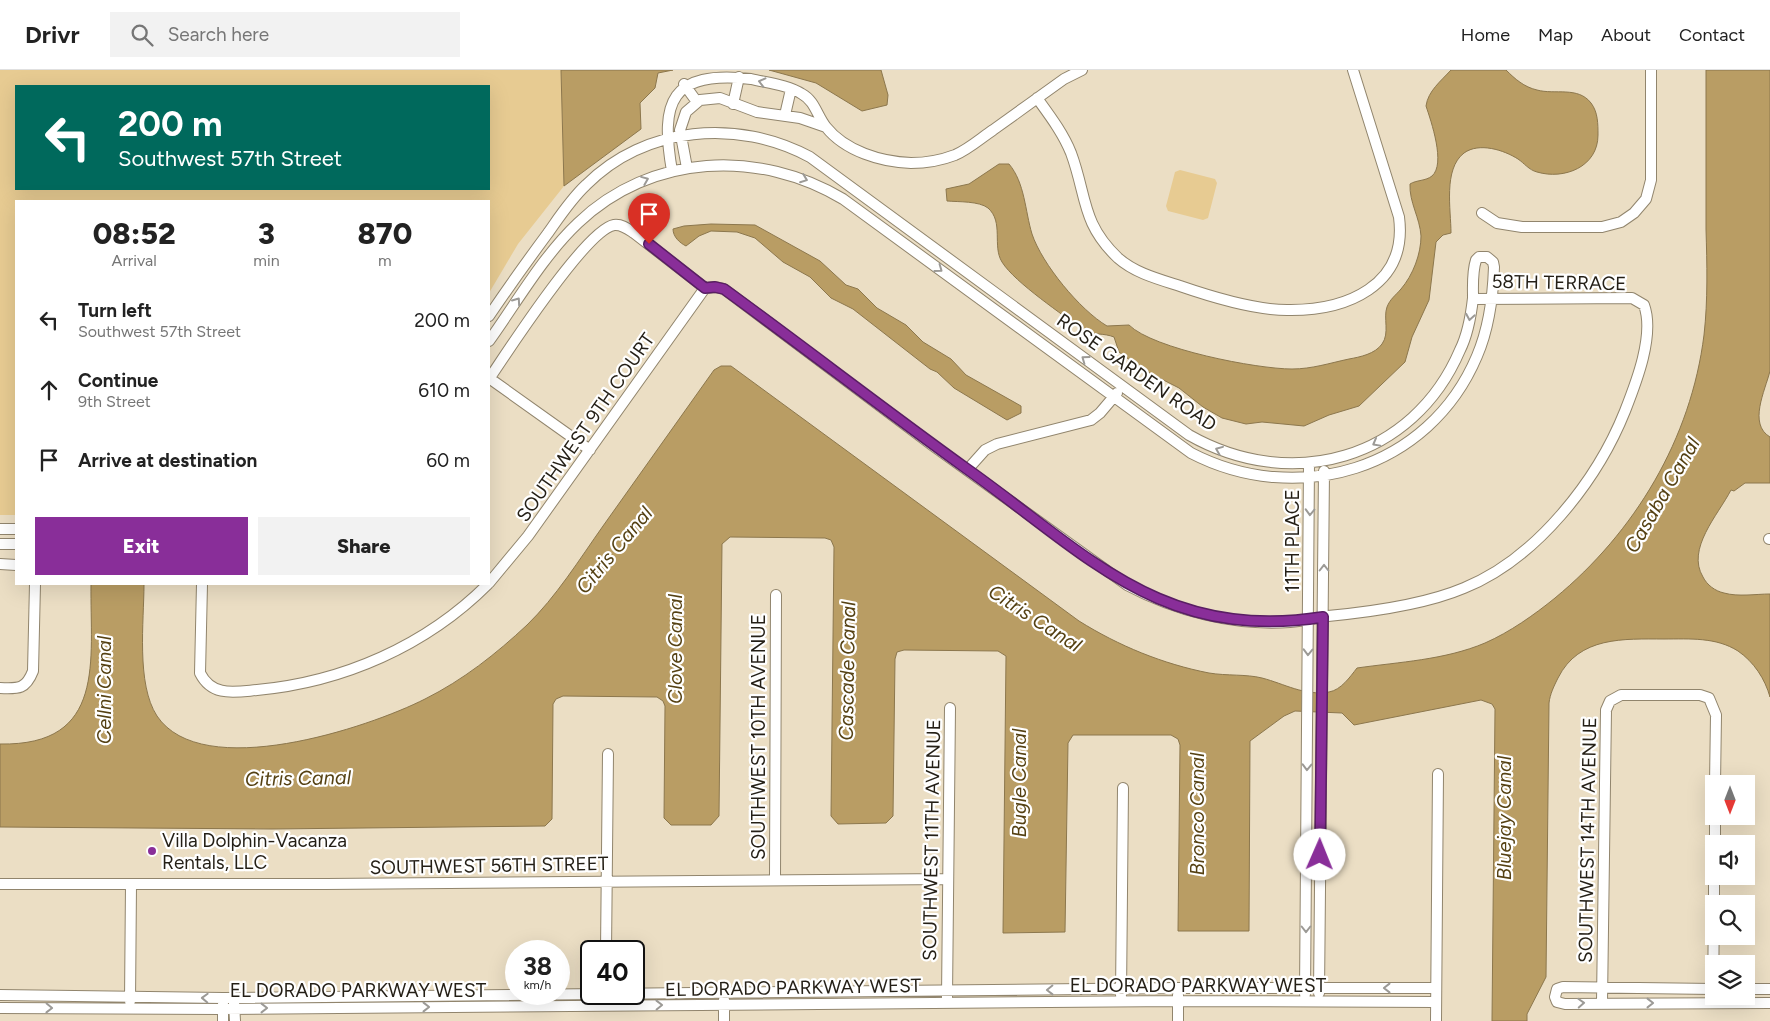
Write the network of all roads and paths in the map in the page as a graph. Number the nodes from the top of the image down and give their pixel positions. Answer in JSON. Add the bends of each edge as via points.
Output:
{"nodes":[{"id":1,"x":1082,"y":70,"type":"edge"},
{"id":2,"x":1353,"y":70,"type":"edge"},
{"id":3,"x":1651,"y":70,"type":"edge"},
{"id":4,"x":739,"y":76,"type":"junction"},
{"id":5,"x":684,"y":84,"type":"junction"},
{"id":6,"x":791,"y":89,"type":"junction"},
{"id":7,"x":1038,"y":98,"type":"junction"},
{"id":8,"x":697,"y":102,"type":"junction"},
{"id":9,"x":733,"y":104,"type":"junction"},
{"id":10,"x":785,"y":115,"type":"junction"},
{"id":11,"x":826,"y":127,"type":"junction"},
{"id":12,"x":681,"y":136,"type":"junction"},
{"id":13,"x":667,"y":139,"type":"junction"},
{"id":14,"x":687,"y":168,"type":"junction"},
{"id":15,"x":672,"y":171,"type":"junction"},
{"id":16,"x":1482,"y":213,"type":"dead end"},
{"id":17,"x":705,"y":288,"type":"junction"},
{"id":18,"x":1473,"y":299,"type":"junction"},
{"id":19,"x":1492,"y":299,"type":"junction"},
{"id":20,"x":490,"y":315,"type":"edge"},
{"id":21,"x":490,"y":340,"type":"edge"},
{"id":22,"x":490,"y":377,"type":"edge"},
{"id":23,"x":490,"y":379,"type":"edge"},
{"id":24,"x":1122,"y":386,"type":"junction"},
{"id":25,"x":1114,"y":397,"type":"junction"},
{"id":26,"x":590,"y":450,"type":"junction"},
{"id":27,"x":1324,"y":461,"type":"junction"},
{"id":28,"x":1309,"y":463,"type":"junction"},
{"id":29,"x":968,"y":469,"type":"junction"},
{"id":30,"x":1324,"y":476,"type":"junction"},
{"id":31,"x":1310,"y":478,"type":"junction"},
{"id":32,"x":0,"y":529,"type":"edge"},
{"id":33,"x":15,"y":529,"type":"edge"},
{"id":34,"x":0,"y":544,"type":"edge"},
{"id":35,"x":15,"y":544,"type":"edge"},
{"id":36,"x":0,"y":564,"type":"edge"},
{"id":37,"x":15,"y":565,"type":"edge"},
{"id":38,"x":490,"y":581,"type":"edge"},
{"id":39,"x":35,"y":585,"type":"edge"},
{"id":40,"x":202,"y":585,"type":"edge"},
{"id":41,"x":486,"y":585,"type":"edge"},
{"id":42,"x":776,"y":595,"type":"dead end"},
{"id":43,"x":1323,"y":617,"type":"junction"},
{"id":44,"x":1309,"y":619,"type":"junction"},
{"id":45,"x":0,"y":688,"type":"edge"},
{"id":46,"x":950,"y":708,"type":"dead end"},
{"id":47,"x":608,"y":754,"type":"dead end"},
{"id":48,"x":1438,"y":774,"type":"dead end"},
{"id":49,"x":1716,"y":775,"type":"edge"},
{"id":50,"x":1123,"y":788,"type":"dead end"},
{"id":51,"x":948,"y":879,"type":"junction"},
{"id":52,"x":775,"y":880,"type":"junction"},
{"id":53,"x":607,"y":881,"type":"junction"},
{"id":54,"x":0,"y":884,"type":"edge"},
{"id":55,"x":131,"y":885,"type":"junction"},
{"id":56,"x":606,"y":940,"type":"edge"},
{"id":57,"x":1121,"y":988,"type":"junction"},
{"id":58,"x":1178,"y":988,"type":"junction"},
{"id":59,"x":1305,"y":988,"type":"junction"},
{"id":60,"x":1319,"y":988,"type":"junction"},
{"id":61,"x":1436,"y":988,"type":"junction"},
{"id":62,"x":1602,"y":988,"type":"junction"},
{"id":63,"x":1705,"y":988,"type":"edge"},
{"id":64,"x":1755,"y":989,"type":"edge"},
{"id":65,"x":1770,"y":989,"type":"edge"},
{"id":66,"x":947,"y":991,"type":"junction"},
{"id":67,"x":723,"y":993,"type":"junction"},
{"id":68,"x":645,"y":994,"type":"edge"},
{"id":69,"x":0,"y":995,"type":"edge"},
{"id":70,"x":580,"y":995,"type":"edge"},
{"id":71,"x":130,"y":997,"type":"junction"},
{"id":72,"x":1178,"y":1001,"type":"junction"},
{"id":73,"x":1121,"y":1002,"type":"junction"},
{"id":74,"x":1305,"y":1002,"type":"junction"},
{"id":75,"x":1319,"y":1002,"type":"junction"},
{"id":76,"x":1436,"y":1002,"type":"junction"},
{"id":77,"x":1602,"y":1002,"type":"junction"},
{"id":78,"x":235,"y":1003,"type":"junction"},
{"id":79,"x":947,"y":1003,"type":"junction"},
{"id":80,"x":1705,"y":1003,"type":"edge"},
{"id":81,"x":1755,"y":1003,"type":"edge"},
{"id":82,"x":1770,"y":1003,"type":"edge"},
{"id":83,"x":223,"y":1004,"type":"junction"},
{"id":84,"x":724,"y":1004,"type":"junction"},
{"id":85,"x":606,"y":1006,"type":"joint"},
{"id":86,"x":0,"y":1008,"type":"edge"},
{"id":87,"x":130,"y":1009,"type":"junction"},
{"id":88,"x":222,"y":1021,"type":"edge"},
{"id":89,"x":235,"y":1021,"type":"edge"},
{"id":90,"x":724,"y":1021,"type":"edge"},
{"id":91,"x":1178,"y":1021,"type":"edge"},
{"id":92,"x":1436,"y":1021,"type":"edge"}],
"edges":[{"from":1,"to":7,"type":"street"},
{"from":2,"to":7,"type":"street","via":[[1399,217],[1399,251],[1382,280],[1367,292],[1317,307],[1286,310],[1212,297],[1141,273],[1121,260],[1102,242],[1089,218],[1071,153]]},
{"from":3,"to":16,"type":"street","via":[[1651,180],[1646,198],[1634,213],[1621,222],[1602,227],[1522,228],[1497,223]]},
{"from":4,"to":5,"type":"street","via":[[706,74]]},
{"from":6,"to":4,"type":"street","one_way":true},
{"from":4,"to":9,"type":"street"},
{"from":5,"to":8,"type":"street"},
{"from":5,"to":13,"type":"street","via":[[670,106]]},
{"from":6,"to":10,"type":"street"},
{"from":6,"to":11,"type":"street","via":[[811,100]]},
{"from":7,"to":11,"type":"street","via":[[964,150],[926,162],[896,162],[870,155],[847,145]]},
{"from":8,"to":9,"type":"street","via":[[720,98]]},
{"from":8,"to":12,"type":"street","via":[[686,112]]},
{"from":9,"to":10,"type":"street","via":[[757,112]]},
{"from":10,"to":11,"type":"street"},
{"from":12,"to":13,"type":"street","name":"ROSE GARDEN ROAD"},
{"from":12,"to":14,"type":"street"},
{"from":24,"to":12,"type":"street","name":"ROSE GARDEN ROAD","one_way":true,"via":[[810,157],[781,143],[750,135],[718,132]]},
{"from":13,"to":15,"type":"street"},
{"from":13,"to":20,"type":"street","name":"ROSE GARDEN ROAD","via":[[618,159],[584,186]]},
{"from":14,"to":15,"type":"street","name":"ROSE GARDEN ROAD"},
{"from":14,"to":25,"type":"street","name":"ROSE GARDEN ROAD","one_way":true,"via":[[729,164],[764,168],[795,176],[828,190]]},
{"from":21,"to":15,"type":"street","name":"ROSE GARDEN ROAD","one_way":true,"via":[[557,245],[579,222],[630,187]]},
{"from":17,"to":22,"type":"street","via":[[623,225],[612,225],[598,234],[568,268]]},
{"from":17,"to":26,"type":"street","name":"SOUTHWEST 9TH COURT"},
{"from":17,"to":29,"type":"street","via":[[724,289]]},
{"from":18,"to":19,"type":"street","name":"58TH TERRACE"},
{"from":18,"to":19,"type":"street","name":"ROSE GARDEN ROAD","via":[[1474,265],[1484,256],[1494,267]]},
{"from":18,"to":27,"type":"street","name":"ROSE GARDEN ROAD","one_way":true,"via":[[1461,349],[1444,382],[1426,405],[1398,430],[1379,441]]},
{"from":19,"to":30,"type":"street","name":"ROSE GARDEN ROAD","via":[[1484,336],[1472,367],[1433,421],[1384,457],[1356,469]]},
{"from":19,"to":43,"type":"street","name":"58TH TERRACE","via":[[1632,298],[1644,305],[1648,325],[1644,348],[1633,390],[1617,430],[1578,494],[1542,533],[1510,561],[1466,588],[1428,599]]},
{"from":23,"to":26,"type":"street"},
{"from":24,"to":25,"type":"street"},
{"from":28,"to":24,"type":"street","name":"ROSE GARDEN ROAD","one_way":true,"via":[[1267,463],[1221,451],[1189,435]]},
{"from":25,"to":29,"type":"street","via":[[1091,420],[997,444],[976,458]]},
{"from":25,"to":31,"type":"street","name":"ROSE GARDEN ROAD","via":[[1182,447],[1214,464],[1267,477]]},
{"from":26,"to":38,"type":"street","name":"SOUTHWEST 9TH COURT","via":[[528,536]]},
{"from":27,"to":28,"type":"street","name":"ROSE GARDEN ROAD"},
{"from":27,"to":30,"type":"street","name":"11TH PLACE"},
{"from":28,"to":31,"type":"street","name":"11TH PLACE"},
{"from":29,"to":44,"type":"street","via":[[1109,574],[1149,596],[1191,611],[1236,620],[1289,622]]},
{"from":30,"to":31,"type":"street","name":"ROSE GARDEN ROAD"},
{"from":43,"to":30,"type":"street","name":"11TH PLACE","one_way":true},
{"from":31,"to":44,"type":"street","name":"11TH PLACE","one_way":true},
{"from":32,"to":33,"type":"street"},
{"from":34,"to":35,"type":"street"},
{"from":36,"to":37,"type":"street"},
{"from":39,"to":45,"type":"street","via":[[33,671],[29,682],[21,687]]},
{"from":40,"to":41,"type":"street","name":"SOUTHWEST 9TH COURT","via":[[200,673],[205,684],[220,691],[296,685],[344,673],[419,638],[463,607]]},
{"from":42,"to":52,"type":"street","name":"SOUTHWEST 10TH AVENUE"},
{"from":43,"to":44,"type":"street"},
{"from":43,"to":60,"type":"street","name":"11TH PLACE"},
{"from":44,"to":59,"type":"street","name":"11TH PLACE","one_way":true},
{"from":46,"to":51,"type":"street","name":"SOUTHWEST 11TH AVENUE"},
{"from":47,"to":53,"type":"street"},
{"from":48,"to":61,"type":"street"},
{"from":49,"to":62,"type":"street","name":"SOUTHWEST 14TH AVENUE","via":[[1716,714],[1712,702],[1700,695],[1617,696],[1610,701],[1606,710]]},
{"from":50,"to":57,"type":"street"},
{"from":51,"to":52,"type":"street","name":"SOUTHWEST 56TH STREET"},
{"from":51,"to":66,"type":"street","name":"SOUTHWEST 11TH AVENUE"},
{"from":52,"to":53,"type":"street","name":"SOUTHWEST 56TH STREET"},
{"from":53,"to":55,"type":"street","name":"SOUTHWEST 56TH STREET"},
{"from":53,"to":56,"type":"street"},
{"from":54,"to":55,"type":"street","name":"SOUTHWEST 56TH STREET"},
{"from":55,"to":71,"type":"street"},
{"from":57,"to":58,"type":"street","name":"EL DORADO PARKWAY WEST"},
{"from":57,"to":66,"type":"street","name":"EL DORADO PARKWAY WEST","one_way":true},
{"from":57,"to":73,"type":"street"},
{"from":58,"to":59,"type":"street","name":"EL DORADO PARKWAY WEST"},
{"from":58,"to":72,"type":"street"},
{"from":59,"to":60,"type":"street","name":"EL DORADO PARKWAY WEST"},
{"from":59,"to":74,"type":"street","name":"11TH PLACE"},
{"from":61,"to":60,"type":"street","name":"EL DORADO PARKWAY WEST","one_way":true},
{"from":60,"to":75,"type":"street","name":"11TH PLACE"},
{"from":61,"to":76,"type":"street"},
{"from":62,"to":63,"type":"street"},
{"from":62,"to":77,"type":"street","name":"SOUTHWEST 14TH AVENUE"},
{"from":62,"to":77,"type":"street","one_way":true,"via":[[1564,987],[1557,990],[1554,997],[1557,1002],[1566,1004]]},
{"from":64,"to":65,"type":"street"},
{"from":66,"to":67,"type":"street","name":"EL DORADO PARKWAY WEST"},
{"from":66,"to":79,"type":"street","name":"SOUTHWEST 11TH AVENUE"},
{"from":67,"to":68,"type":"street","name":"EL DORADO PARKWAY WEST"},
{"from":67,"to":84,"type":"street"},
{"from":69,"to":71,"type":"street","name":"EL DORADO PARKWAY WEST"},
{"from":70,"to":78,"type":"street","name":"EL DORADO PARKWAY WEST"},
{"from":83,"to":71,"type":"street","name":"EL DORADO PARKWAY WEST","one_way":true},
{"from":71,"to":87,"type":"street"},
{"from":72,"to":73,"type":"street","name":"EL DORADO PARKWAY WEST"},
{"from":72,"to":74,"type":"street","name":"EL DORADO PARKWAY WEST"},
{"from":72,"to":91,"type":"street"},
{"from":73,"to":79,"type":"street","name":"EL DORADO PARKWAY WEST"},
{"from":74,"to":75,"type":"street","name":"EL DORADO PARKWAY WEST"},
{"from":75,"to":76,"type":"street","name":"EL DORADO PARKWAY WEST"},
{"from":76,"to":92,"type":"street"},
{"from":77,"to":80,"type":"street","one_way":true},
{"from":78,"to":83,"type":"street","name":"EL DORADO PARKWAY WEST"},
{"from":78,"to":85,"type":"street","name":"EL DORADO PARKWAY WEST","one_way":true},
{"from":78,"to":89,"type":"street"},
{"from":79,"to":84,"type":"street","name":"EL DORADO PARKWAY WEST"},
{"from":81,"to":82,"type":"street"},
{"from":83,"to":87,"type":"street","name":"EL DORADO PARKWAY WEST"},
{"from":83,"to":88,"type":"street"},
{"from":85,"to":84,"type":"street","name":"EL DORADO PARKWAY WEST","one_way":true},
{"from":84,"to":90,"type":"street"},
{"from":86,"to":87,"type":"street","name":"EL DORADO PARKWAY WEST","one_way":true}]}
